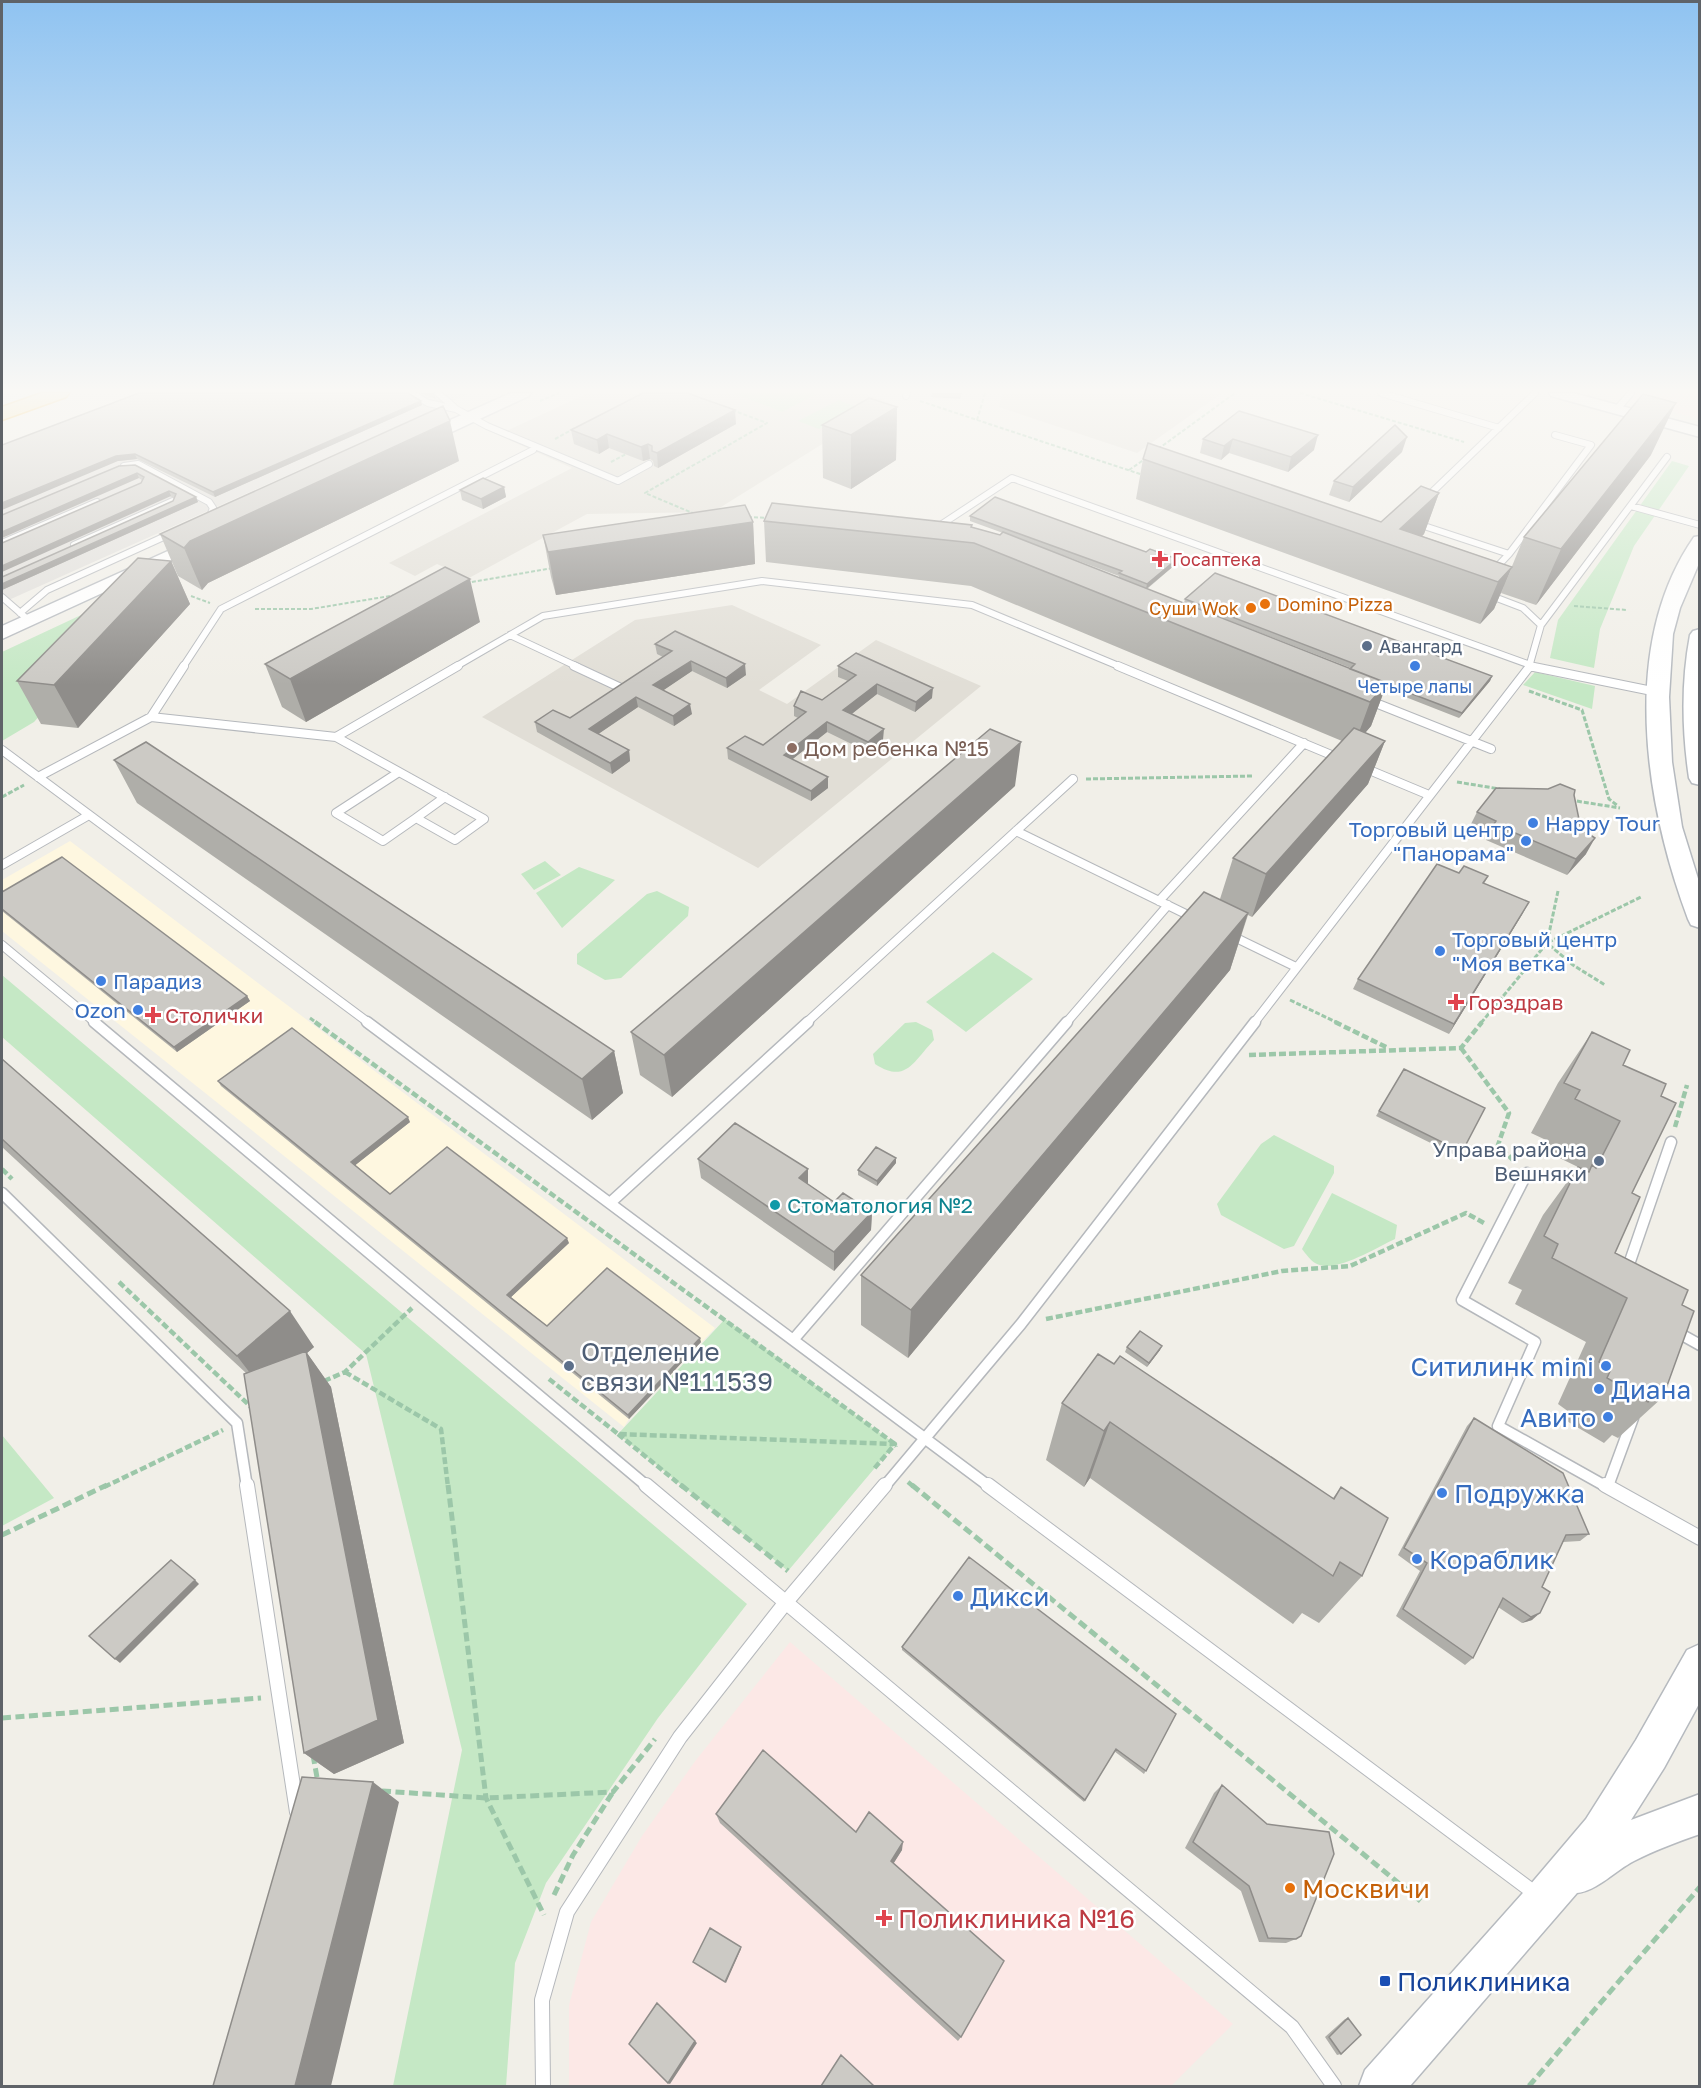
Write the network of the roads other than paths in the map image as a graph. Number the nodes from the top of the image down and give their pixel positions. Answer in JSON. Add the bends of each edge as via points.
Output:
{"nodes":[{"id":1,"x":187,"y":490,"type":"edge"},
{"id":2,"x":454,"y":490,"type":"edge"},
{"id":3,"x":993,"y":490,"type":"edge"},
{"id":4,"x":1046,"y":490,"type":"edge"},
{"id":5,"x":1434,"y":490,"type":"edge"},
{"id":6,"x":1557,"y":490,"type":"edge"},
{"id":7,"x":1642,"y":490,"type":"edge"},
{"id":8,"x":108,"y":497,"type":"edge"},
{"id":9,"x":173,"y":501,"type":"edge"},
{"id":10,"x":1420,"y":504,"type":"edge"},
{"id":11,"x":1631,"y":506,"type":"junction"},
{"id":12,"x":1404,"y":520,"type":"edge"},
{"id":13,"x":199,"y":521,"type":"edge"},
{"id":14,"x":1700,"y":525,"type":"edge"},
{"id":15,"x":177,"y":531,"type":"edge"},
{"id":16,"x":219,"y":533,"type":"edge"},
{"id":17,"x":945,"y":534,"type":"edge"},
{"id":18,"x":1700,"y":541,"type":"edge"},
{"id":19,"x":2,"y":543,"type":"edge"},
{"id":20,"x":66,"y":548,"type":"edge"},
{"id":21,"x":1509,"y":554,"type":"junction"},
{"id":22,"x":1489,"y":576,"type":"edge"},
{"id":23,"x":1485,"y":594,"type":"edge"},
{"id":24,"x":2,"y":597,"type":"edge"},
{"id":25,"x":24,"y":617,"type":"junction"},
{"id":26,"x":1541,"y":625,"type":"junction"},
{"id":27,"x":2,"y":633,"type":"edge"},
{"id":28,"x":510,"y":635,"type":"junction"},
{"id":29,"x":1700,"y":635,"type":"edge"},
{"id":30,"x":1530,"y":666,"type":"junction"},
{"id":31,"x":619,"y":687,"type":"edge"},
{"id":32,"x":1658,"y":692,"type":"junction"},
{"id":33,"x":1362,"y":698,"type":"edge"},
{"id":34,"x":152,"y":717,"type":"junction"},
{"id":35,"x":336,"y":737,"type":"junction"},
{"id":36,"x":1471,"y":741,"type":"junction"},
{"id":37,"x":1304,"y":743,"type":"junction"},
{"id":38,"x":1698,"y":744,"type":"edge"},
{"id":39,"x":1491,"y":749,"type":"dead end"},
{"id":40,"x":2,"y":750,"type":"edge"},
{"id":41,"x":1346,"y":761,"type":"edge"},
{"id":42,"x":1356,"y":765,"type":"edge"},
{"id":43,"x":399,"y":772,"type":"junction"},
{"id":44,"x":38,"y":777,"type":"junction"},
{"id":45,"x":1700,"y":778,"type":"edge"},
{"id":46,"x":1073,"y":779,"type":"road end"},
{"id":47,"x":1429,"y":795,"type":"junction"},
{"id":48,"x":445,"y":797,"type":"junction"},
{"id":49,"x":88,"y":815,"type":"junction"},
{"id":50,"x":416,"y":818,"type":"junction"},
{"id":51,"x":1016,"y":831,"type":"junction"},
{"id":52,"x":2,"y":865,"type":"edge"},
{"id":53,"x":1163,"y":903,"type":"junction"},
{"id":54,"x":1700,"y":920,"type":"edge"},
{"id":55,"x":1200,"y":921,"type":"edge"},
{"id":56,"x":1221,"y":931,"type":"edge"},
{"id":57,"x":2,"y":945,"type":"edge"},
{"id":58,"x":1296,"y":967,"type":"junction"},
{"id":59,"x":1671,"y":1142,"type":"edge"},
{"id":60,"x":1527,"y":1173,"type":"road end"},
{"id":61,"x":2,"y":1193,"type":"edge"},
{"id":62,"x":610,"y":1203,"type":"junction"},
{"id":63,"x":1624,"y":1278,"type":"edge"},
{"id":64,"x":1663,"y":1338,"type":"edge"},
{"id":65,"x":793,"y":1340,"type":"junction"},
{"id":66,"x":1700,"y":1345,"type":"edge"},
{"id":67,"x":1639,"y":1401,"type":"edge"},
{"id":68,"x":924,"y":1437,"type":"junction"},
{"id":69,"x":1608,"y":1486,"type":"junction"},
{"id":70,"x":1700,"y":1538,"type":"edge"},
{"id":71,"x":786,"y":1602,"type":"junction"},
{"id":72,"x":1700,"y":1663,"type":"edge"},
{"id":73,"x":1700,"y":1814,"type":"edge"},
{"id":74,"x":295,"y":1828,"type":"edge"},
{"id":75,"x":1545,"y":1900,"type":"junction"},
{"id":76,"x":543,"y":2086,"type":"edge"},
{"id":77,"x":1334,"y":2086,"type":"edge"},
{"id":78,"x":1381,"y":2086,"type":"edge"}],
"edges":[{"from":1,"to":13,"type":"lane","via":[[213,508],[210,516]]},
{"from":2,"to":34,"type":"lane","via":[[221,609]]},
{"from":3,"to":17,"type":"lane","via":[[933,530]]},
{"from":4,"to":30,"type":"lane"},
{"from":5,"to":10,"type":"lane"},
{"from":6,"to":21,"type":"lane"},
{"from":7,"to":11,"type":"lane"},
{"from":8,"to":19,"type":"lane"},
{"from":9,"to":20,"type":"lane"},
{"from":11,"to":14,"type":"lane"},
{"from":11,"to":26,"type":"lane"},
{"from":12,"to":21,"type":"lane"},
{"from":15,"to":25,"type":"lane","via":[[47,590]]},
{"from":16,"to":25,"type":"street"},
{"from":18,"to":32,"type":"street","via":[[1664,628]]},
{"from":21,"to":22,"type":"lane"},
{"from":23,"to":26,"type":"lane","via":[[1523,608]]},
{"from":24,"to":25,"type":"lane"},
{"from":25,"to":27,"type":"street"},
{"from":26,"to":30,"type":"lane"},
{"from":28,"to":31,"type":"lane"},
{"from":28,"to":35,"type":"lane"},
{"from":28,"to":37,"type":"lane","via":[[543,616],[762,581],[972,605]]},
{"from":29,"to":38,"type":"street","via":[[1695,701]]},
{"from":30,"to":32,"type":"lane"},
{"from":30,"to":36,"type":"lane"},
{"from":32,"to":54,"type":"street","via":[[1662,781],[1684,877]]},
{"from":33,"to":36,"type":"lane"},
{"from":34,"to":35,"type":"lane"},
{"from":34,"to":44,"type":"lane"},
{"from":35,"to":43,"type":"lane"},
{"from":36,"to":39,"type":"lane"},
{"from":36,"to":47,"type":"lane"},
{"from":37,"to":41,"type":"lane"},
{"from":37,"to":53,"type":"lane"},
{"from":38,"to":45,"type":"street"},
{"from":40,"to":44,"type":"lane"},
{"from":42,"to":47,"type":"lane"},
{"from":43,"to":48,"type":"lane"},
{"from":43,"to":50,"type":"lane","via":[[336,813],[383,841]]},
{"from":44,"to":49,"type":"lane"},
{"from":46,"to":51,"type":"lane"},
{"from":47,"to":58,"type":"lane"},
{"from":48,"to":50,"type":"lane"},
{"from":48,"to":50,"type":"lane","via":[[484,819],[455,840]]},
{"from":49,"to":52,"type":"lane"},
{"from":49,"to":62,"type":"lane"},
{"from":51,"to":53,"type":"lane"},
{"from":51,"to":62,"type":"lane"},
{"from":53,"to":55,"type":"lane"},
{"from":53,"to":65,"type":"lane"},
{"from":56,"to":58,"type":"lane"},
{"from":57,"to":71,"type":"lane"},
{"from":58,"to":68,"type":"lane","via":[[1021,1324]]},
{"from":59,"to":63,"type":"lane"},
{"from":60,"to":69,"type":"lane","via":[[1462,1300],[1535,1342],[1498,1426]]},
{"from":61,"to":74,"type":"lane","via":[[237,1423],[298,1817]]},
{"from":62,"to":65,"type":"lane"},
{"from":64,"to":66,"type":"lane","via":[[1667,1327]]},
{"from":65,"to":68,"type":"lane"},
{"from":67,"to":69,"type":"lane"},
{"from":68,"to":71,"type":"lane"},
{"from":68,"to":75,"type":"lane"},
{"from":69,"to":70,"type":"lane"},
{"from":71,"to":76,"type":"lane","via":[[680,1737],[567,1912],[542,2001]]},
{"from":71,"to":77,"type":"lane","via":[[1292,2027]]},
{"from":72,"to":75,"type":"street","via":[[1650,1754],[1600,1833]]},
{"from":73,"to":75,"type":"street","via":[[1642,1834],[1591,1863]]},
{"from":75,"to":78,"type":"street"}]}
